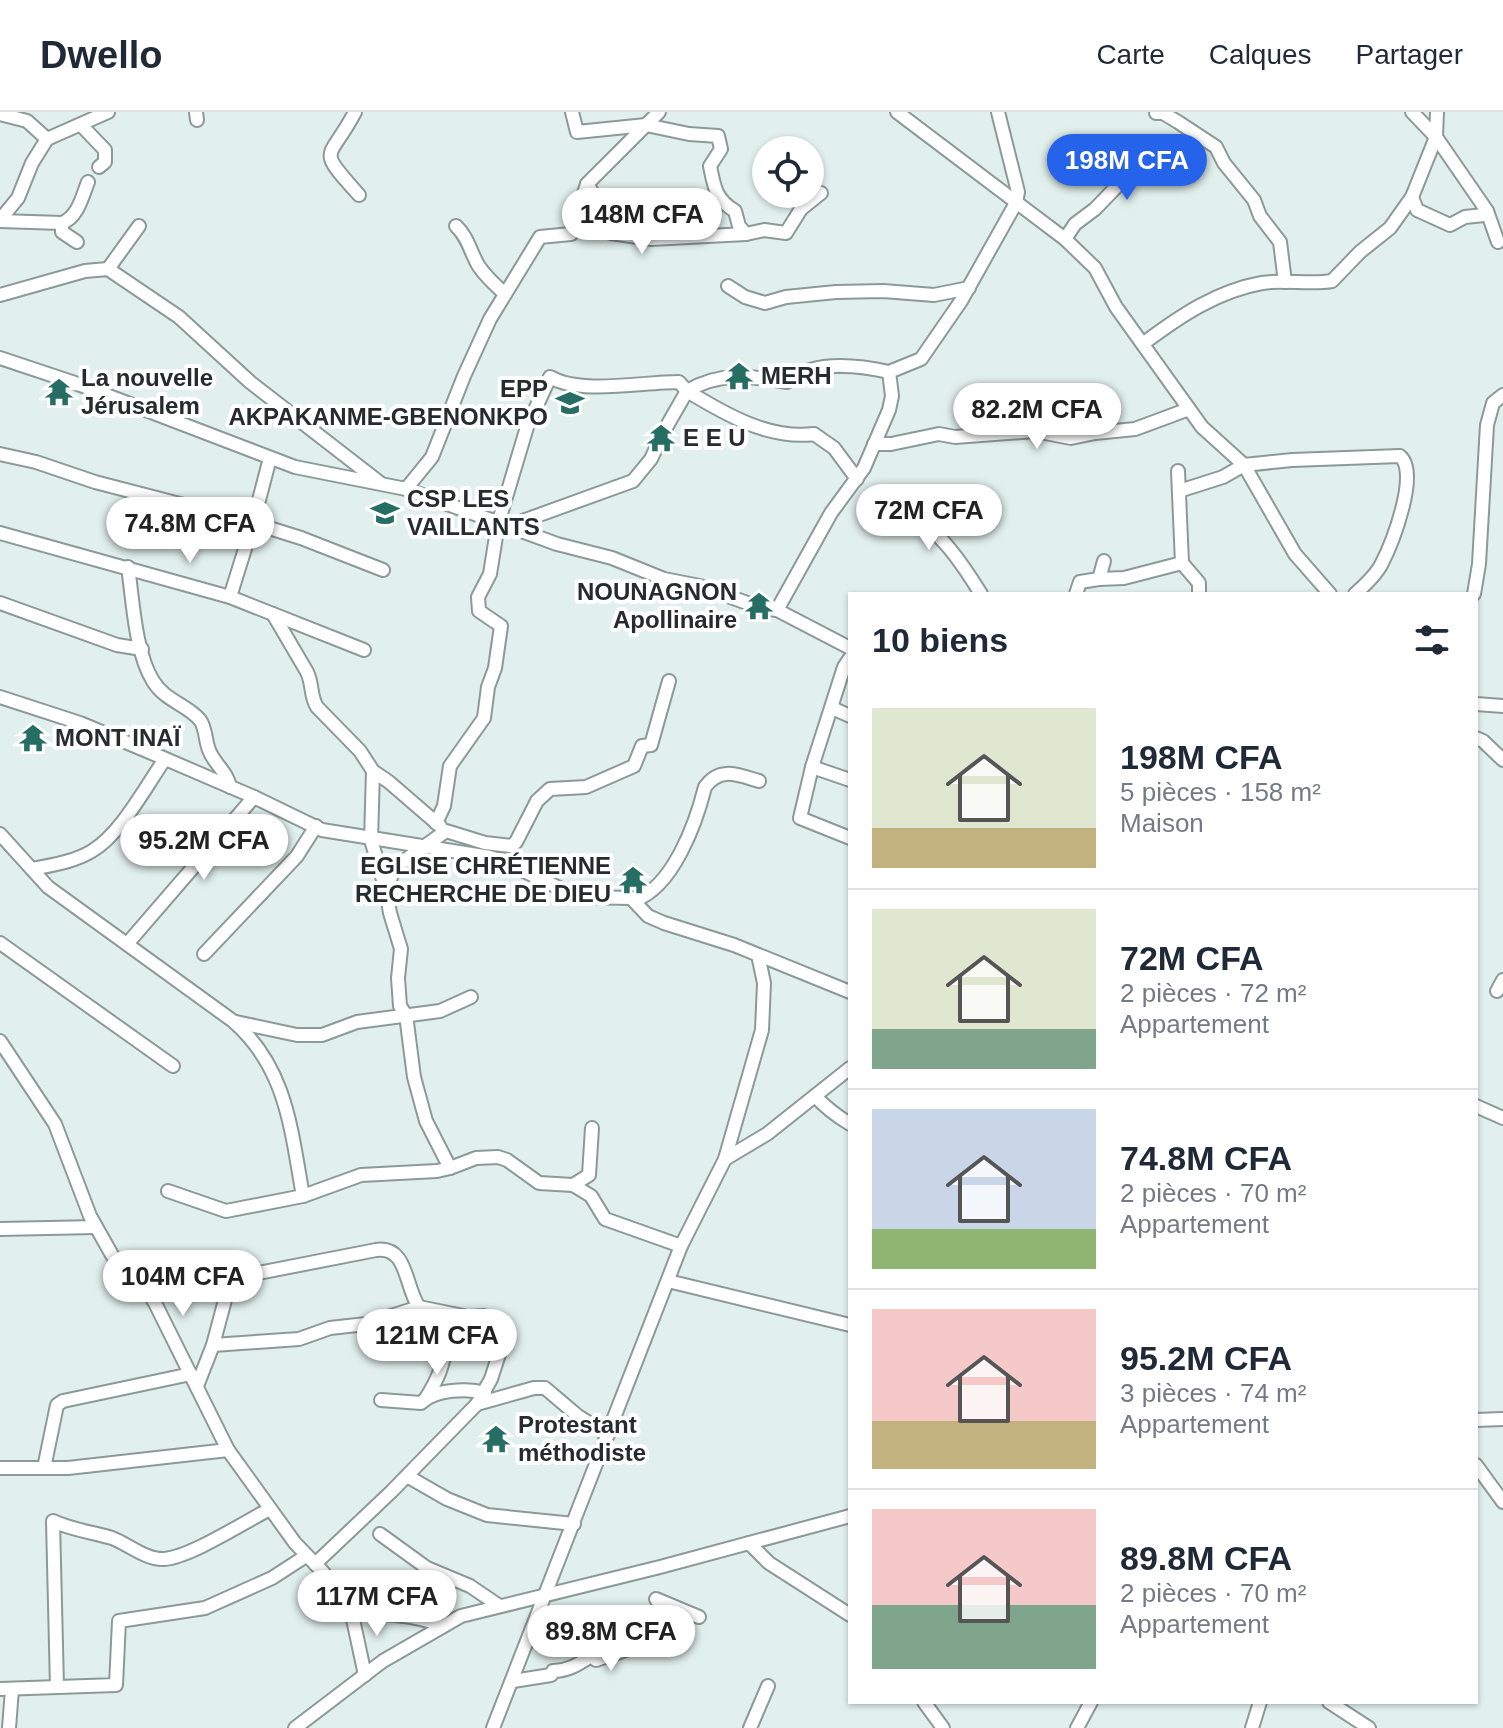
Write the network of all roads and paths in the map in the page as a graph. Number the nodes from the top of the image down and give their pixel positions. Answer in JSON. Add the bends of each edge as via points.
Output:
{"nodes":[{"id":1,"x":108,"y":112,"type":"edge"},
{"id":2,"x":355,"y":112,"type":"edge"},
{"id":3,"x":572,"y":112,"type":"edge"},
{"id":4,"x":659,"y":112,"type":"edge"},
{"id":5,"x":897,"y":112,"type":"edge"},
{"id":6,"x":998,"y":112,"type":"edge"},
{"id":7,"x":1412,"y":112,"type":"edge"},
{"id":8,"x":1437,"y":112,"type":"edge"},
{"id":9,"x":1156,"y":113,"type":"edge"},
{"id":10,"x":0,"y":114,"type":"edge"},
{"id":11,"x":33,"y":118,"type":"edge"},
{"id":12,"x":81,"y":125,"type":"junction"},
{"id":13,"x":646,"y":125,"type":"junction"},
{"id":14,"x":1436,"y":137,"type":"junction"},
{"id":15,"x":47,"y":139,"type":"junction"},
{"id":16,"x":1154,"y":147,"type":"dead end"},
{"id":17,"x":99,"y":167,"type":"dead end"},
{"id":18,"x":88,"y":182,"type":"dead end"},
{"id":19,"x":587,"y":184,"type":"junction"},
{"id":20,"x":359,"y":195,"type":"dead end"},
{"id":21,"x":1412,"y":197,"type":"junction"},
{"id":22,"x":1016,"y":203,"type":"junction"},
{"id":23,"x":802,"y":208,"type":"edge"},
{"id":24,"x":1493,"y":217,"type":"edge"},
{"id":25,"x":0,"y":221,"type":"edge"},
{"id":26,"x":62,"y":223,"type":"junction"},
{"id":27,"x":139,"y":226,"type":"dead end"},
{"id":28,"x":456,"y":226,"type":"dead end"},
{"id":29,"x":746,"y":234,"type":"junction"},
{"id":30,"x":1065,"y":239,"type":"junction"},
{"id":31,"x":77,"y":242,"type":"dead end"},
{"id":32,"x":1498,"y":242,"type":"dead end"},
{"id":33,"x":108,"y":269,"type":"junction"},
{"id":34,"x":1285,"y":282,"type":"junction"},
{"id":35,"x":728,"y":286,"type":"dead end"},
{"id":36,"x":969,"y":288,"type":"junction"},
{"id":37,"x":505,"y":294,"type":"junction"},
{"id":38,"x":0,"y":295,"type":"edge"},
{"id":39,"x":1144,"y":343,"type":"junction"},
{"id":40,"x":0,"y":358,"type":"edge"},
{"id":41,"x":889,"y":372,"type":"junction"},
{"id":42,"x":687,"y":391,"type":"junction"},
{"id":43,"x":1503,"y":395,"type":"edge"},
{"id":44,"x":1189,"y":409,"type":"junction"},
{"id":45,"x":874,"y":444,"type":"junction"},
{"id":46,"x":0,"y":454,"type":"edge"},
{"id":47,"x":270,"y":458,"type":"junction"},
{"id":48,"x":1244,"y":465,"type":"junction"},
{"id":49,"x":1178,"y":471,"type":"dead end"},
{"id":50,"x":857,"y":479,"type":"junction"},
{"id":51,"x":383,"y":485,"type":"junction"},
{"id":52,"x":406,"y":489,"type":"junction"},
{"id":53,"x":1179,"y":491,"type":"junction"},
{"id":54,"x":877,"y":514,"type":"dead end"},
{"id":55,"x":253,"y":523,"type":"junction"},
{"id":56,"x":502,"y":526,"type":"junction"},
{"id":57,"x":0,"y":533,"type":"edge"},
{"id":58,"x":1104,"y":561,"type":"dead end"},
{"id":59,"x":1182,"y":563,"type":"junction"},
{"id":60,"x":128,"y":567,"type":"junction"},
{"id":61,"x":383,"y":570,"type":"dead end"},
{"id":62,"x":1099,"y":579,"type":"junction"},
{"id":63,"x":980,"y":592,"type":"edge"},
{"id":64,"x":1077,"y":592,"type":"edge"},
{"id":65,"x":1199,"y":592,"type":"edge"},
{"id":66,"x":1328,"y":592,"type":"edge"},
{"id":67,"x":1357,"y":592,"type":"edge"},
{"id":68,"x":1474,"y":592,"type":"edge"},
{"id":69,"x":230,"y":597,"type":"junction"},
{"id":70,"x":0,"y":603,"type":"edge"},
{"id":71,"x":777,"y":610,"type":"junction"},
{"id":72,"x":273,"y":614,"type":"junction"},
{"id":73,"x":848,"y":647,"type":"edge"},
{"id":74,"x":142,"y":649,"type":"junction"},
{"id":75,"x":364,"y":650,"type":"dead end"},
{"id":76,"x":848,"y":661,"type":"edge"},
{"id":77,"x":669,"y":681,"type":"dead end"},
{"id":78,"x":0,"y":697,"type":"edge"},
{"id":79,"x":1478,"y":704,"type":"edge"},
{"id":80,"x":1503,"y":706,"type":"edge"},
{"id":81,"x":832,"y":708,"type":"junction"},
{"id":82,"x":848,"y":715,"type":"edge"},
{"id":83,"x":1478,"y":739,"type":"edge"},
{"id":84,"x":165,"y":759,"type":"junction"},
{"id":85,"x":1503,"y":760,"type":"edge"},
{"id":86,"x":812,"y":767,"type":"junction"},
{"id":87,"x":373,"y":771,"type":"junction"},
{"id":88,"x":848,"y":779,"type":"edge"},
{"id":89,"x":759,"y":781,"type":"dead end"},
{"id":90,"x":230,"y":787,"type":"junction"},
{"id":91,"x":254,"y":797,"type":"junction"},
{"id":92,"x":316,"y":826,"type":"junction"},
{"id":93,"x":441,"y":827,"type":"junction"},
{"id":94,"x":0,"y":834,"type":"edge"},
{"id":95,"x":848,"y":837,"type":"edge"},
{"id":96,"x":371,"y":840,"type":"junction"},
{"id":97,"x":421,"y":847,"type":"junction"},
{"id":98,"x":32,"y":869,"type":"junction"},
{"id":99,"x":386,"y":890,"type":"junction"},
{"id":100,"x":635,"y":900,"type":"junction"},
{"id":101,"x":0,"y":943,"type":"edge"},
{"id":102,"x":127,"y":944,"type":"junction"},
{"id":103,"x":204,"y":954,"type":"dead end"},
{"id":104,"x":758,"y":955,"type":"junction"},
{"id":105,"x":848,"y":991,"type":"edge"},
{"id":106,"x":471,"y":997,"type":"dead end"},
{"id":107,"x":399,"y":1013,"type":"junction"},
{"id":108,"x":233,"y":1021,"type":"junction"},
{"id":109,"x":273,"y":1030,"type":"junction"},
{"id":110,"x":0,"y":1041,"type":"edge"},
{"id":111,"x":258,"y":1045,"type":"junction"},
{"id":112,"x":173,"y":1066,"type":"dead end"},
{"id":113,"x":848,"y":1070,"type":"edge"},
{"id":114,"x":815,"y":1096,"type":"junction"},
{"id":115,"x":1478,"y":1107,"type":"edge"},
{"id":116,"x":1503,"y":1118,"type":"edge"},
{"id":117,"x":848,"y":1123,"type":"edge"},
{"id":118,"x":592,"y":1128,"type":"dead end"},
{"id":119,"x":725,"y":1159,"type":"junction"},
{"id":120,"x":450,"y":1168,"type":"junction"},
{"id":121,"x":589,"y":1175,"type":"junction"},
{"id":122,"x":573,"y":1185,"type":"junction"},
{"id":123,"x":168,"y":1191,"type":"dead end"},
{"id":124,"x":303,"y":1196,"type":"junction"},
{"id":125,"x":591,"y":1196,"type":"junction"},
{"id":126,"x":96,"y":1227,"type":"junction"},
{"id":127,"x":0,"y":1229,"type":"edge"},
{"id":128,"x":681,"y":1246,"type":"junction"},
{"id":129,"x":668,"y":1281,"type":"junction"},
{"id":130,"x":416,"y":1308,"type":"junction"},
{"id":131,"x":848,"y":1325,"type":"edge"},
{"id":132,"x":213,"y":1345,"type":"junction"},
{"id":133,"x":194,"y":1380,"type":"junction"},
{"id":134,"x":426,"y":1398,"type":"junction"},
{"id":135,"x":481,"y":1398,"type":"junction"},
{"id":136,"x":381,"y":1400,"type":"dead end"},
{"id":137,"x":1503,"y":1419,"type":"edge"},
{"id":138,"x":1478,"y":1420,"type":"edge"},
{"id":139,"x":608,"y":1435,"type":"junction"},
{"id":140,"x":228,"y":1450,"type":"junction"},
{"id":141,"x":0,"y":1468,"type":"edge"},
{"id":142,"x":44,"y":1468,"type":"junction"},
{"id":143,"x":1478,"y":1468,"type":"edge"},
{"id":144,"x":407,"y":1476,"type":"junction"},
{"id":145,"x":1503,"y":1502,"type":"edge"},
{"id":146,"x":270,"y":1509,"type":"junction"},
{"id":147,"x":848,"y":1517,"type":"edge"},
{"id":148,"x":574,"y":1524,"type":"junction"},
{"id":149,"x":380,"y":1534,"type":"dead end"},
{"id":150,"x":749,"y":1543,"type":"junction"},
{"id":151,"x":310,"y":1560,"type":"junction"},
{"id":152,"x":546,"y":1594,"type":"junction"},
{"id":153,"x":498,"y":1605,"type":"junction"},
{"id":154,"x":351,"y":1610,"type":"junction"},
{"id":155,"x":848,"y":1614,"type":"edge"},
{"id":156,"x":699,"y":1617,"type":"dead end"},
{"id":157,"x":441,"y":1626,"type":"junction"},
{"id":158,"x":365,"y":1675,"type":"junction"},
{"id":159,"x":513,"y":1681,"type":"junction"},
{"id":160,"x":768,"y":1686,"type":"dead end"},
{"id":161,"x":57,"y":1687,"type":"junction"},
{"id":162,"x":6,"y":1689,"type":"edge"},
{"id":163,"x":925,"y":1704,"type":"edge"},
{"id":164,"x":1090,"y":1704,"type":"edge"},
{"id":165,"x":1259,"y":1704,"type":"edge"},
{"id":166,"x":1332,"y":1704,"type":"edge"},
{"id":167,"x":9,"y":1728,"type":"edge"},
{"id":168,"x":295,"y":1728,"type":"edge"},
{"id":169,"x":493,"y":1728,"type":"edge"},
{"id":170,"x":750,"y":1728,"type":"edge"},
{"id":171,"x":943,"y":1728,"type":"edge"},
{"id":172,"x":1077,"y":1728,"type":"edge"},
{"id":173,"x":1252,"y":1728,"type":"edge"},
{"id":174,"x":1369,"y":1728,"type":"edge"}],
"edges":[{"from":1,"to":12,"type":"street"},
{"from":2,"to":20,"type":"street","via":[[330,148],[330,158]]},
{"from":3,"to":13,"type":"street","via":[[577,132]]},
{"from":4,"to":13,"type":"street"},
{"from":5,"to":22,"type":"street"},
{"from":6,"to":22,"type":"street","via":[[1018,192]]},
{"from":7,"to":14,"type":"street"},
{"from":8,"to":14,"type":"street"},
{"from":9,"to":34,"type":"street","via":[[1216,147],[1280,242]]},
{"from":10,"to":11,"type":"street"},
{"from":11,"to":15,"type":"street"},
{"from":12,"to":15,"type":"street"},
{"from":12,"to":17,"type":"street","via":[[105,150]]},
{"from":13,"to":19,"type":"street"},
{"from":13,"to":29,"type":"street","via":[[718,136],[721,149],[710,166],[714,187]]},
{"from":14,"to":21,"type":"street"},
{"from":14,"to":24,"type":"street"},
{"from":15,"to":25,"type":"street","via":[[18,198]]},
{"from":16,"to":30,"type":"street","via":[[1150,157]]},
{"from":18,"to":26,"type":"street","via":[[77,209]]},
{"from":19,"to":29,"type":"street","via":[[611,233],[651,239]]},
{"from":19,"to":37,"type":"street","via":[[571,234],[540,237]]},
{"from":21,"to":24,"type":"street","via":[[1417,210],[1450,225],[1465,217]]},
{"from":21,"to":34,"type":"street","via":[[1390,228],[1332,281]]},
{"from":22,"to":30,"type":"street"},
{"from":22,"to":36,"type":"street"},
{"from":23,"to":29,"type":"street","via":[[786,233]]},
{"from":24,"to":32,"type":"street"},
{"from":25,"to":26,"type":"street"},
{"from":26,"to":31,"type":"street","via":[[62,232]]},
{"from":27,"to":33,"type":"street"},
{"from":28,"to":37,"type":"street","via":[[465,234],[477,264]]},
{"from":30,"to":39,"type":"street","via":[[1095,268]]},
{"from":33,"to":38,"type":"street"},
{"from":33,"to":51,"type":"street","via":[[179,317],[250,382]]},
{"from":34,"to":39,"type":"street","via":[[1224,294],[1180,316]]},
{"from":35,"to":36,"type":"street","via":[[765,303],[836,292],[934,295]]},
{"from":36,"to":41,"type":"street","via":[[921,359]]},
{"from":37,"to":52,"type":"street","via":[[432,457]]},
{"from":39,"to":44,"type":"street"},
{"from":40,"to":47,"type":"street"},
{"from":41,"to":42,"type":"street","via":[[851,366],[798,373],[787,382],[732,376],[708,379]]},
{"from":41,"to":45,"type":"street","via":[[892,396]]},
{"from":42,"to":50,"type":"street","via":[[764,429],[793,437],[814,434],[834,448]]},
{"from":42,"to":56,"type":"street","via":[[651,459],[633,481]]},
{"from":42,"to":56,"type":"street","via":[[679,382],[580,387],[550,377],[527,427]]},
{"from":43,"to":68,"type":"street","via":[[1493,403],[1487,425]]},
{"from":44,"to":45,"type":"street","via":[[1135,429],[1071,438],[1035,431],[939,434]]},
{"from":44,"to":48,"type":"street"},
{"from":45,"to":50,"type":"street"},
{"from":46,"to":55,"type":"street"},
{"from":47,"to":51,"type":"street"},
{"from":47,"to":55,"type":"street"},
{"from":48,"to":53,"type":"street"},
{"from":48,"to":66,"type":"street","via":[[1295,554]]},
{"from":48,"to":67,"type":"street","via":[[1395,455],[1405,460],[1408,486],[1391,541],[1380,567]]},
{"from":49,"to":53,"type":"street"},
{"from":50,"to":71,"type":"street","via":[[831,513]]},
{"from":51,"to":52,"type":"street"},
{"from":52,"to":56,"type":"street"},
{"from":53,"to":59,"type":"street"},
{"from":54,"to":63,"type":"street","via":[[907,516],[927,525],[948,545]]},
{"from":55,"to":61,"type":"street"},
{"from":55,"to":69,"type":"street"},
{"from":56,"to":71,"type":"street"},
{"from":56,"to":93,"type":"street","via":[[490,574],[478,597],[479,611],[501,626],[495,668],[484,718],[450,766]]},
{"from":57,"to":60,"type":"street"},
{"from":58,"to":62,"type":"street"},
{"from":59,"to":62,"type":"street"},
{"from":59,"to":65,"type":"street","via":[[1199,583]]},
{"from":60,"to":69,"type":"street"},
{"from":60,"to":74,"type":"street"},
{"from":62,"to":64,"type":"street","via":[[1080,582]]},
{"from":69,"to":72,"type":"street"},
{"from":70,"to":74,"type":"street"},
{"from":71,"to":73,"type":"street"},
{"from":72,"to":75,"type":"street"},
{"from":72,"to":87,"type":"street","via":[[312,681],[317,707]]},
{"from":74,"to":90,"type":"street","via":[[159,690],[199,718]]},
{"from":76,"to":81,"type":"street"},
{"from":77,"to":93,"type":"street","via":[[651,745],[642,746],[634,766],[586,787],[550,789],[511,846]]},
{"from":78,"to":84,"type":"street"},
{"from":79,"to":80,"type":"street"},
{"from":81,"to":82,"type":"street"},
{"from":81,"to":86,"type":"street"},
{"from":83,"to":85,"type":"street"},
{"from":84,"to":90,"type":"street"},
{"from":84,"to":98,"type":"street","via":[[93,851]]},
{"from":86,"to":88,"type":"street"},
{"from":86,"to":95,"type":"street","via":[[800,818]]},
{"from":87,"to":93,"type":"street"},
{"from":87,"to":96,"type":"street"},
{"from":89,"to":100,"type":"street","via":[[728,772],[710,780],[675,864],[649,895]]},
{"from":90,"to":91,"type":"street"},
{"from":91,"to":92,"type":"street"},
{"from":91,"to":102,"type":"street"},
{"from":92,"to":96,"type":"street"},
{"from":92,"to":103,"type":"street","via":[[297,856]]},
{"from":93,"to":97,"type":"street"},
{"from":94,"to":98,"type":"street"},
{"from":96,"to":97,"type":"street"},
{"from":96,"to":99,"type":"street"},
{"from":97,"to":99,"type":"street","via":[[393,872]]},
{"from":97,"to":100,"type":"street","via":[[505,862],[585,899]]},
{"from":98,"to":102,"type":"street","via":[[48,887]]},
{"from":99,"to":107,"type":"street","via":[[401,949]]},
{"from":100,"to":104,"type":"street","via":[[656,920]]},
{"from":101,"to":112,"type":"street"},
{"from":102,"to":108,"type":"street"},
{"from":104,"to":105,"type":"street"},
{"from":104,"to":119,"type":"street","via":[[764,983],[762,1030]]},
{"from":106,"to":107,"type":"street","via":[[440,1011]]},
{"from":107,"to":109,"type":"street","via":[[322,1035]]},
{"from":107,"to":120,"type":"street","via":[[426,1121]]},
{"from":108,"to":109,"type":"street"},
{"from":108,"to":111,"type":"street"},
{"from":109,"to":111,"type":"street"},
{"from":110,"to":126,"type":"street","via":[[55,1124]]},
{"from":111,"to":124,"type":"street","via":[[289,1120]]},
{"from":113,"to":114,"type":"street"},
{"from":114,"to":117,"type":"street"},
{"from":114,"to":119,"type":"street"},
{"from":115,"to":116,"type":"street"},
{"from":118,"to":121,"type":"street"},
{"from":119,"to":128,"type":"street"},
{"from":120,"to":122,"type":"street","via":[[498,1157],[539,1183]]},
{"from":120,"to":124,"type":"street","via":[[361,1175]]},
{"from":121,"to":122,"type":"street"},
{"from":121,"to":125,"type":"street"},
{"from":122,"to":125,"type":"street"},
{"from":123,"to":124,"type":"street","via":[[226,1211]]},
{"from":125,"to":128,"type":"street","via":[[605,1219]]},
{"from":126,"to":127,"type":"street"},
{"from":126,"to":133,"type":"street","via":[[112,1255],[155,1303]]},
{"from":128,"to":129,"type":"street"},
{"from":129,"to":131,"type":"street"},
{"from":129,"to":139,"type":"street"},
{"from":130,"to":132,"type":"street","via":[[299,1339]]},
{"from":130,"to":132,"type":"street","via":[[398,1257],[376,1250],[232,1279]]},
{"from":130,"to":134,"type":"street","via":[[444,1337],[441,1364]]},
{"from":130,"to":135,"type":"street","via":[[487,1318],[501,1348]]},
{"from":132,"to":133,"type":"street"},
{"from":133,"to":140,"type":"street"},
{"from":133,"to":142,"type":"street","via":[[63,1401],[57,1405]]},
{"from":134,"to":135,"type":"street","via":[[475,1390]]},
{"from":134,"to":136,"type":"street","via":[[421,1403]]},
{"from":135,"to":139,"type":"street","via":[[545,1388]]},
{"from":135,"to":144,"type":"street"},
{"from":137,"to":138,"type":"street"},
{"from":139,"to":148,"type":"street"},
{"from":140,"to":142,"type":"street"},
{"from":140,"to":146,"type":"street"},
{"from":141,"to":142,"type":"street"},
{"from":143,"to":145,"type":"street"},
{"from":144,"to":148,"type":"street","via":[[487,1515]]},
{"from":144,"to":151,"type":"street"},
{"from":146,"to":151,"type":"street"},
{"from":146,"to":161,"type":"street","via":[[162,1559],[53,1521]]},
{"from":147,"to":150,"type":"street"},
{"from":148,"to":152,"type":"street"},
{"from":149,"to":153,"type":"street","via":[[427,1568]]},
{"from":150,"to":152,"type":"street"},
{"from":150,"to":155,"type":"street","via":[[769,1563]]},
{"from":151,"to":154,"type":"street"},
{"from":151,"to":161,"type":"street","via":[[205,1608],[119,1621],[116,1685]]},
{"from":152,"to":153,"type":"street"},
{"from":152,"to":159,"type":"street"},
{"from":153,"to":157,"type":"street"},
{"from":154,"to":157,"type":"street","via":[[413,1616]]},
{"from":154,"to":158,"type":"street"},
{"from":156,"to":159,"type":"street","via":[[656,1599],[663,1610],[660,1620],[638,1644],[596,1660],[591,1656],[551,1675]]},
{"from":157,"to":158,"type":"street"},
{"from":158,"to":168,"type":"street"},
{"from":159,"to":169,"type":"street"},
{"from":160,"to":170,"type":"street"},
{"from":161,"to":162,"type":"street"},
{"from":162,"to":167,"type":"street"},
{"from":163,"to":171,"type":"street"},
{"from":164,"to":172,"type":"street"},
{"from":165,"to":173,"type":"street"},
{"from":166,"to":174,"type":"street"}]}
